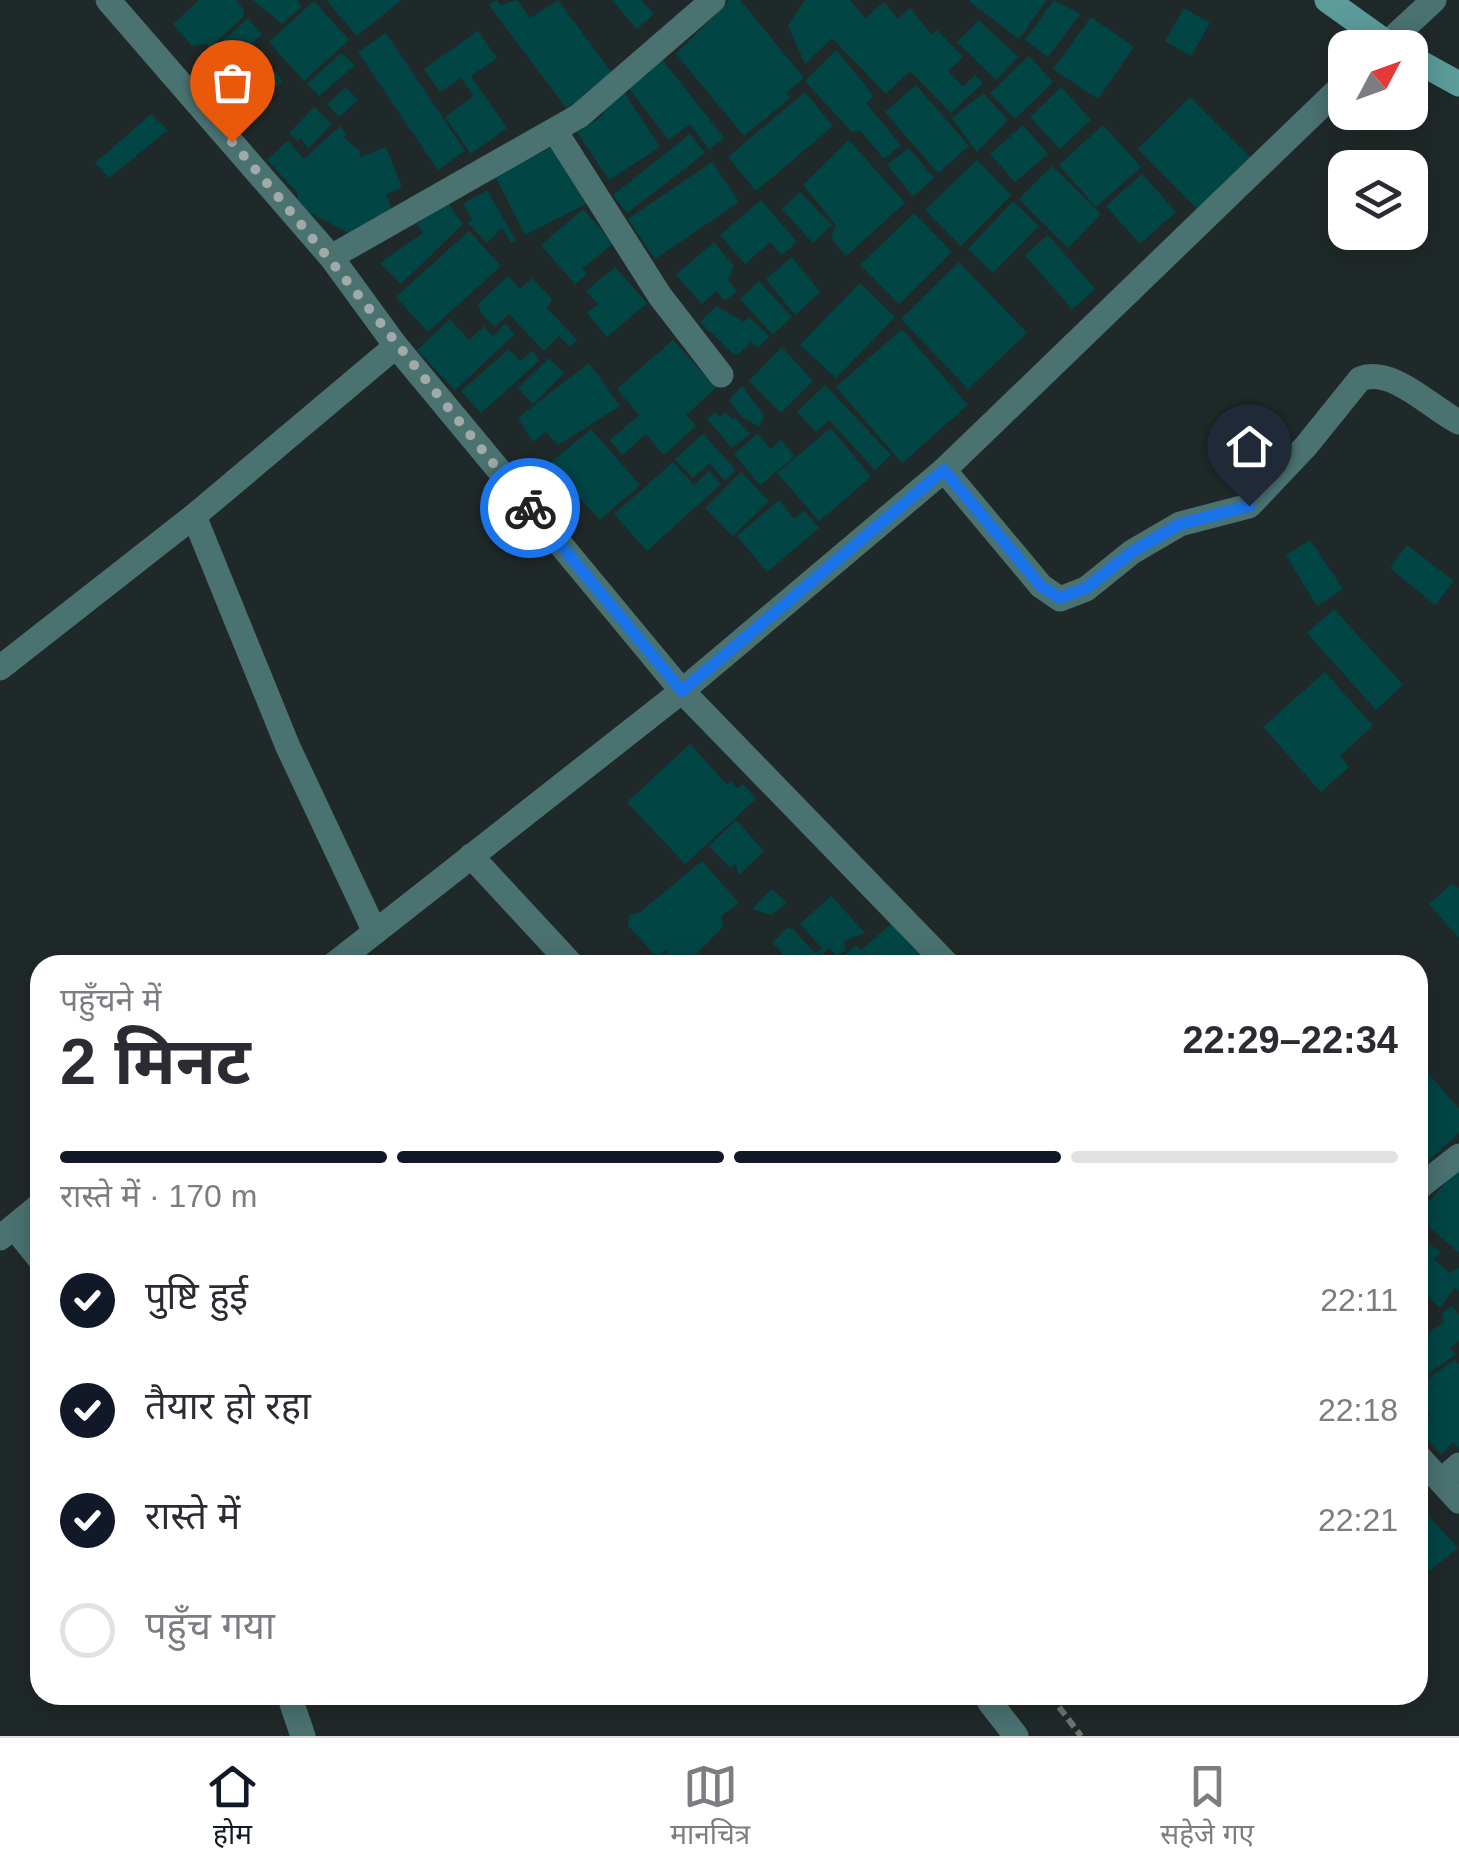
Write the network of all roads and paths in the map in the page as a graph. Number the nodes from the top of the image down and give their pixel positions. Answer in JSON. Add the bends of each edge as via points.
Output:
{"nodes":[{"id":1,"x":108,"y":0,"type":"edge"},
{"id":2,"x":714,"y":0,"type":"edge"},
{"id":3,"x":1327,"y":0,"type":"edge"},
{"id":4,"x":1434,"y":0,"type":"edge"},
{"id":5,"x":1366,"y":30,"type":"edge"},
{"id":6,"x":1403,"y":30,"type":"edge"},
{"id":7,"x":1428,"y":67,"type":"edge"},
{"id":8,"x":1459,"y":84,"type":"edge"},
{"id":9,"x":1328,"y":99,"type":"edge"},
{"id":10,"x":555,"y":131,"type":"junction"},
{"id":11,"x":331,"y":257,"type":"junction"},
{"id":12,"x":396,"y":346,"type":"junction"},
{"id":13,"x":721,"y":376,"type":"dead end"},
{"id":14,"x":1459,"y":422,"type":"edge"},
{"id":15,"x":944,"y":470,"type":"junction"},
{"id":16,"x":194,"y":516,"type":"junction"},
{"id":17,"x":0,"y":668,"type":"edge"},
{"id":18,"x":682,"y":691,"type":"junction"},
{"id":19,"x":471,"y":856,"type":"junction"},
{"id":20,"x":375,"y":932,"type":"junction"},
{"id":21,"x":346,"y":955,"type":"edge"},
{"id":22,"x":563,"y":955,"type":"edge"},
{"id":23,"x":938,"y":955,"type":"edge"},
{"id":24,"x":1459,"y":1156,"type":"edge"},
{"id":25,"x":1428,"y":1180,"type":"edge"},
{"id":26,"x":30,"y":1214,"type":"edge"},
{"id":27,"x":7,"y":1232,"type":"edge"},
{"id":28,"x":30,"y":1251,"type":"edge"},
{"id":29,"x":1450,"y":1473,"type":"edge"},
{"id":30,"x":1459,"y":1501,"type":"edge"},
{"id":31,"x":292,"y":1705,"type":"edge"},
{"id":32,"x":993,"y":1705,"type":"edge"},
{"id":33,"x":1057,"y":1705,"type":"edge"},
{"id":34,"x":303,"y":1736,"type":"edge"},
{"id":35,"x":1016,"y":1736,"type":"edge"},
{"id":36,"x":1080,"y":1736,"type":"edge"}],
"edges":[{"from":1,"to":11,"type":"street"},
{"from":2,"to":10,"type":"street"},
{"from":3,"to":5,"type":"main road"},
{"from":4,"to":6,"type":"street"},
{"from":7,"to":8,"type":"main road"},
{"from":9,"to":15,"type":"street"},
{"from":10,"to":11,"type":"street"},
{"from":10,"to":13,"type":"street","via":[[660,296]]},
{"from":11,"to":12,"type":"street"},
{"from":12,"to":16,"type":"street"},
{"from":12,"to":18,"type":"street"},
{"from":14,"to":15,"type":"street","via":[[1389,379],[1360,378],[1249,506],[1180,524],[1067,598],[1041,586]]},
{"from":15,"to":18,"type":"street"},
{"from":16,"to":17,"type":"street"},
{"from":16,"to":20,"type":"street","via":[[288,747]]},
{"from":18,"to":19,"type":"street"},
{"from":18,"to":23,"type":"street"},
{"from":19,"to":20,"type":"street"},
{"from":19,"to":22,"type":"street"},
{"from":20,"to":21,"type":"street"},
{"from":24,"to":25,"type":"street"},
{"from":26,"to":27,"type":"street"},
{"from":27,"to":28,"type":"street"},
{"from":29,"to":30,"type":"street"},
{"from":31,"to":34,"type":"street"},
{"from":32,"to":35,"type":"street"},
{"from":33,"to":36,"type":"path"}]}
